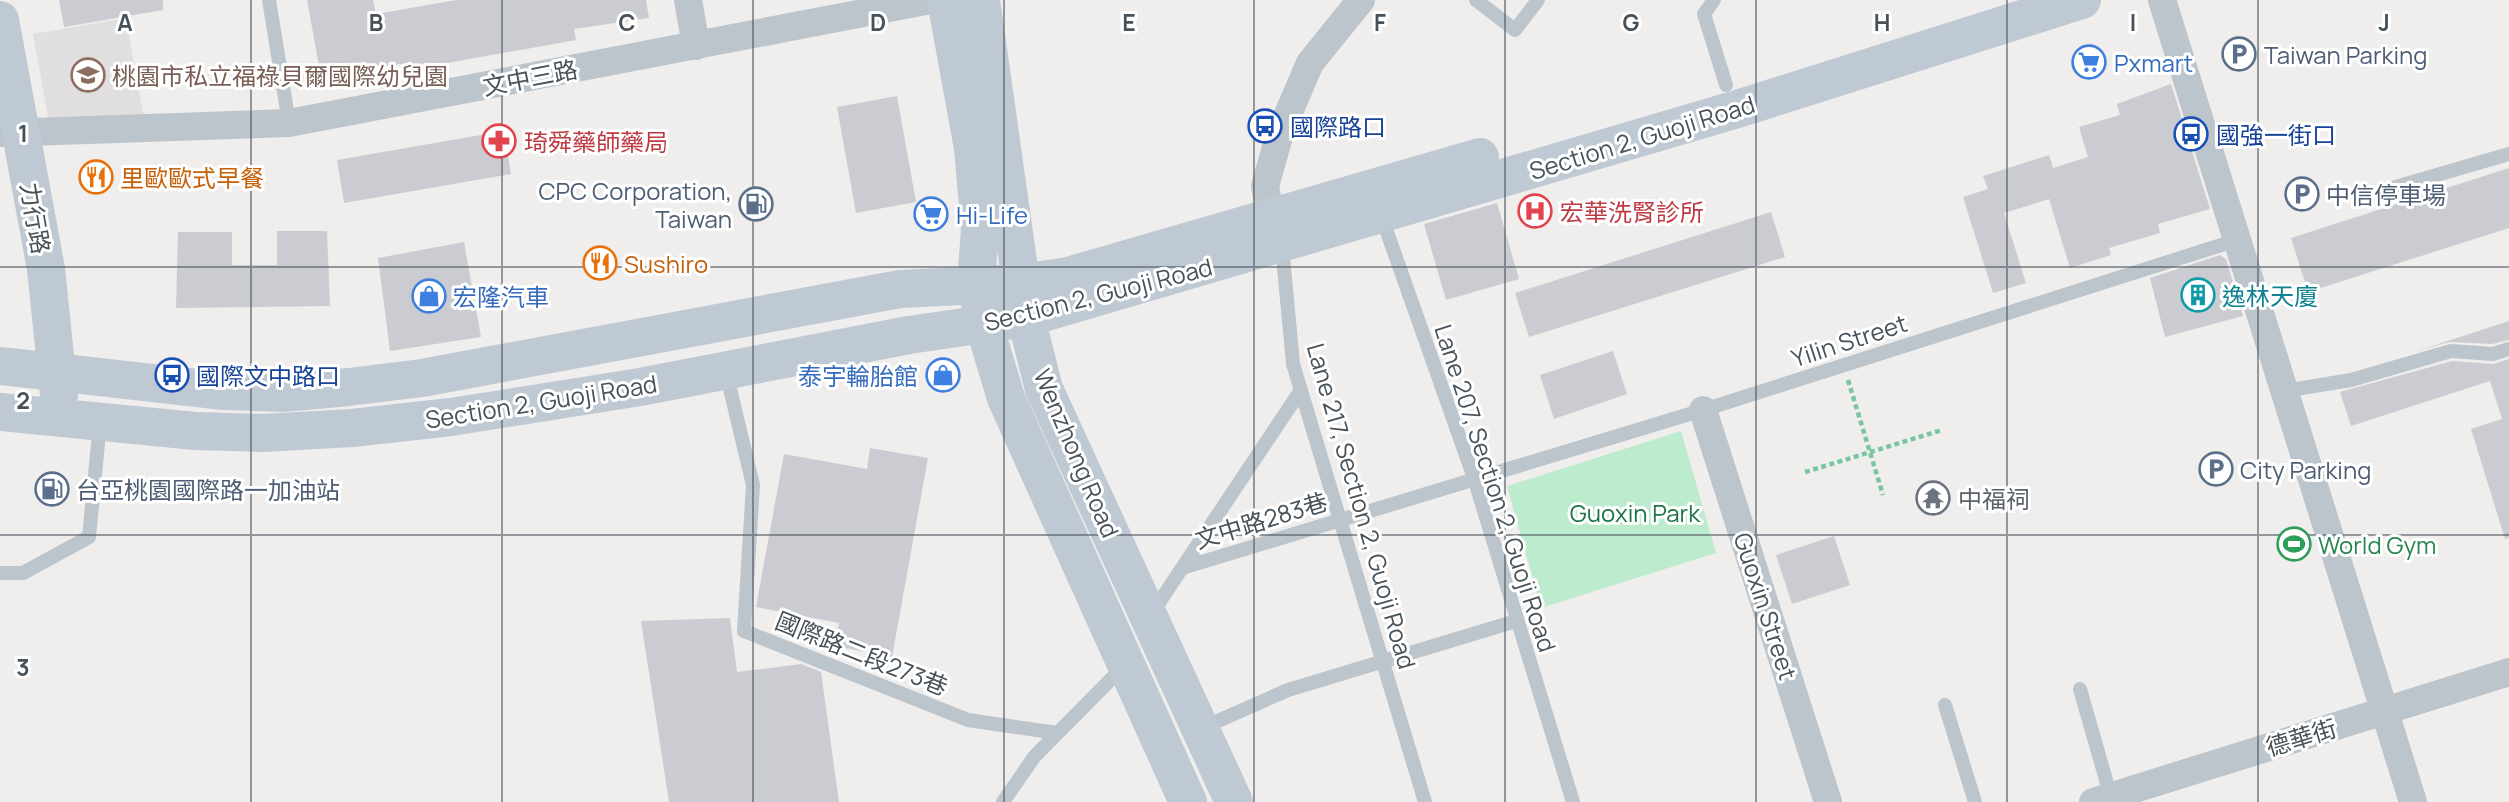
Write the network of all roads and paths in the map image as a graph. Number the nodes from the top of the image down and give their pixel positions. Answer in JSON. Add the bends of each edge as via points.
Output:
{"nodes":[{"id":1,"x":269,"y":0,"type":"edge"},
{"id":2,"x":688,"y":0,"type":"edge"},
{"id":3,"x":931,"y":0,"type":"edge"},
{"id":4,"x":946,"y":0,"type":"edge"},
{"id":5,"x":981,"y":0,"type":"edge"},
{"id":6,"x":1361,"y":0,"type":"edge"},
{"id":7,"x":1476,"y":0,"type":"edge"},
{"id":8,"x":1538,"y":0,"type":"edge"},
{"id":9,"x":1714,"y":0,"type":"edge"},
{"id":10,"x":1994,"y":0,"type":"edge"},
{"id":11,"x":2082,"y":0,"type":"edge"},
{"id":12,"x":2162,"y":0,"type":"edge"},
{"id":13,"x":0,"y":20,"type":"edge"},
{"id":14,"x":696,"y":46,"type":"junction"},
{"id":15,"x":1726,"y":85,"type":"junction"},
{"id":16,"x":289,"y":123,"type":"junction"},
{"id":17,"x":10,"y":132,"type":"edge"},
{"id":18,"x":2509,"y":154,"type":"edge"},
{"id":19,"x":2392,"y":188,"type":"dead end"},
{"id":20,"x":1377,"y":202,"type":"junction"},
{"id":21,"x":1277,"y":232,"type":"junction"},
{"id":22,"x":2237,"y":240,"type":"junction"},
{"id":23,"x":976,"y":284,"type":"junction"},
{"id":24,"x":1024,"y":301,"type":"junction"},
{"id":25,"x":984,"y":325,"type":"junction"},
{"id":26,"x":2509,"y":349,"type":"edge"},
{"id":27,"x":0,"y":366,"type":"edge"},
{"id":28,"x":1843,"y":366,"type":"junction"},
{"id":29,"x":726,"y":370,"type":"junction"},
{"id":30,"x":59,"y":372,"type":"junction"},
{"id":31,"x":1301,"y":390,"type":"junction"},
{"id":32,"x":2284,"y":391,"type":"junction"},
{"id":33,"x":1703,"y":410,"type":"junction"},
{"id":34,"x":0,"y":412,"type":"edge"},
{"id":35,"x":60,"y":418,"type":"junction"},
{"id":36,"x":100,"y":422,"type":"junction"},
{"id":37,"x":1942,"y":430,"type":"dead end"},
{"id":38,"x":1870,"y":452,"type":"junction"},
{"id":39,"x":1805,"y":472,"type":"dead end"},
{"id":40,"x":1474,"y":478,"type":"junction"},
{"id":41,"x":1883,"y":495,"type":"dead end"},
{"id":42,"x":1340,"y":520,"type":"junction"},
{"id":43,"x":1182,"y":568,"type":"junction"},
{"id":44,"x":0,"y":573,"type":"edge"},
{"id":45,"x":1516,"y":621,"type":"junction"},
{"id":46,"x":1136,"y":643,"type":"junction"},
{"id":47,"x":1382,"y":663,"type":"junction"},
{"id":48,"x":2509,"y":672,"type":"edge"},
{"id":49,"x":2080,"y":690,"type":"dead end"},
{"id":50,"x":1945,"y":705,"type":"dead end"},
{"id":51,"x":2384,"y":712,"type":"junction"},
{"id":52,"x":1200,"y":728,"type":"junction"},
{"id":53,"x":1058,"y":733,"type":"junction"},
{"id":54,"x":2105,"y":800,"type":"edge"},
{"id":55,"x":1003,"y":802,"type":"edge"},
{"id":56,"x":1188,"y":802,"type":"edge"},
{"id":57,"x":1234,"y":802,"type":"edge"},
{"id":58,"x":1425,"y":802,"type":"edge"},
{"id":59,"x":1573,"y":802,"type":"edge"},
{"id":60,"x":1828,"y":802,"type":"edge"},
{"id":61,"x":1975,"y":802,"type":"edge"},
{"id":62,"x":2413,"y":802,"type":"edge"}],
"edges":[{"from":1,"to":16,"type":"lane"},
{"from":2,"to":14,"type":"street"},
{"from":3,"to":14,"type":"street","name":"文中三路"},
{"from":4,"to":23,"type":"street","name":"Wenzhong Road","via":[[973,148],[980,229]]},
{"from":5,"to":24,"type":"street","name":"Wenzhong Road"},
{"from":6,"to":21,"type":"street","via":[[1310,63],[1280,133],[1265,186]]},
{"from":7,"to":8,"type":"lane","via":[[1515,30]]},
{"from":9,"to":15,"type":"lane","via":[[1704,14]]},
{"from":10,"to":15,"type":"street","name":"Section 2, Guoji Road"},
{"from":11,"to":20,"type":"street","name":"Section 2, Guoji Road","via":[[1734,110]]},
{"from":12,"to":22,"type":"street"},
{"from":13,"to":17,"type":"street","name":"力行路"},
{"from":14,"to":16,"type":"street","name":"文中三路"},
{"from":15,"to":20,"type":"street","name":"Section 2, Guoji Road"},
{"from":16,"to":17,"type":"street","name":"文中三路"},
{"from":17,"to":30,"type":"street","name":"力行路","via":[[46,269]]},
{"from":18,"to":19,"type":"lane"},
{"from":20,"to":21,"type":"street","name":"Section 2, Guoji Road"},
{"from":20,"to":40,"type":"lane","name":"Lane 207, Section 2, Guoji Road"},
{"from":21,"to":24,"type":"street","name":"Section 2, Guoji Road","via":[[1082,272]]},
{"from":21,"to":31,"type":"lane","name":"Lane 217, Section 2, Guoji Road","via":[[1293,364]]},
{"from":22,"to":28,"type":"lane","name":"Yilin Street"},
{"from":22,"to":32,"type":"street"},
{"from":23,"to":24,"type":"street","name":"Section 2, Guoji Road"},
{"from":23,"to":25,"type":"street","name":"Wenzhong Road"},
{"from":23,"to":30,"type":"street","name":"Section 2, Guoji Road","via":[[900,289],[349,387],[283,393],[224,391]]},
{"from":24,"to":25,"type":"street","name":"Section 2, Guoji Road"},
{"from":24,"to":46,"type":"street","name":"Wenzhong Road","via":[[1044,389]]},
{"from":25,"to":29,"type":"street","name":"Section 2, Guoji Road"},
{"from":25,"to":46,"type":"street","name":"Wenzhong Road","via":[[1006,398]]},
{"from":26,"to":32,"type":"lane","via":[[2493,354],[2451,351],[2351,380]]},
{"from":27,"to":30,"type":"street","name":"Section 2, Guoji Road"},
{"from":28,"to":33,"type":"lane","name":"Yilin Street"},
{"from":28,"to":38,"type":"path"},
{"from":29,"to":36,"type":"street","name":"Section 2, Guoji Road","via":[[451,417],[352,428],[249,433]]},
{"from":29,"to":53,"type":"lane","name":"國際路二段273巷","via":[[753,485],[744,631],[968,720]]},
{"from":30,"to":35,"type":"street","name":"力行路"},
{"from":31,"to":42,"type":"lane","name":"Lane 217, Section 2, Guoji Road"},
{"from":31,"to":43,"type":"lane"},
{"from":32,"to":51,"type":"street"},
{"from":33,"to":40,"type":"lane","name":"Yilin Street"},
{"from":33,"to":60,"type":"street","name":"Guoxin Street"},
{"from":34,"to":35,"type":"street","name":"Section 2, Guoji Road"},
{"from":35,"to":36,"type":"street","name":"Section 2, Guoji Road"},
{"from":36,"to":44,"type":"lane","via":[[89,537],[23,573]]},
{"from":37,"to":38,"type":"path"},
{"from":38,"to":39,"type":"path"},
{"from":38,"to":41,"type":"path"},
{"from":40,"to":42,"type":"lane","name":"文中路283巷"},
{"from":40,"to":45,"type":"lane","name":"Lane 207, Section 2, Guoji Road"},
{"from":42,"to":43,"type":"lane","name":"文中路283巷"},
{"from":42,"to":47,"type":"lane","name":"Lane 217, Section 2, Guoji Road"},
{"from":43,"to":46,"type":"lane"},
{"from":45,"to":47,"type":"lane"},
{"from":45,"to":59,"type":"lane","name":"Lane 207, Section 2, Guoji Road"},
{"from":46,"to":52,"type":"street","name":"Wenzhong Road"},
{"from":46,"to":53,"type":"lane"},
{"from":46,"to":56,"type":"street","name":"Wenzhong Road"},
{"from":47,"to":52,"type":"lane","via":[[1288,690]]},
{"from":47,"to":58,"type":"lane","name":"Lane 217, Section 2, Guoji Road"},
{"from":48,"to":51,"type":"street","name":"德華街"},
{"from":49,"to":54,"type":"lane"},
{"from":50,"to":61,"type":"lane"},
{"from":51,"to":54,"type":"street","name":"德華街"},
{"from":51,"to":62,"type":"street"},
{"from":52,"to":57,"type":"street","name":"Wenzhong Road"},
{"from":53,"to":55,"type":"lane","via":[[1034,757]]}]}
